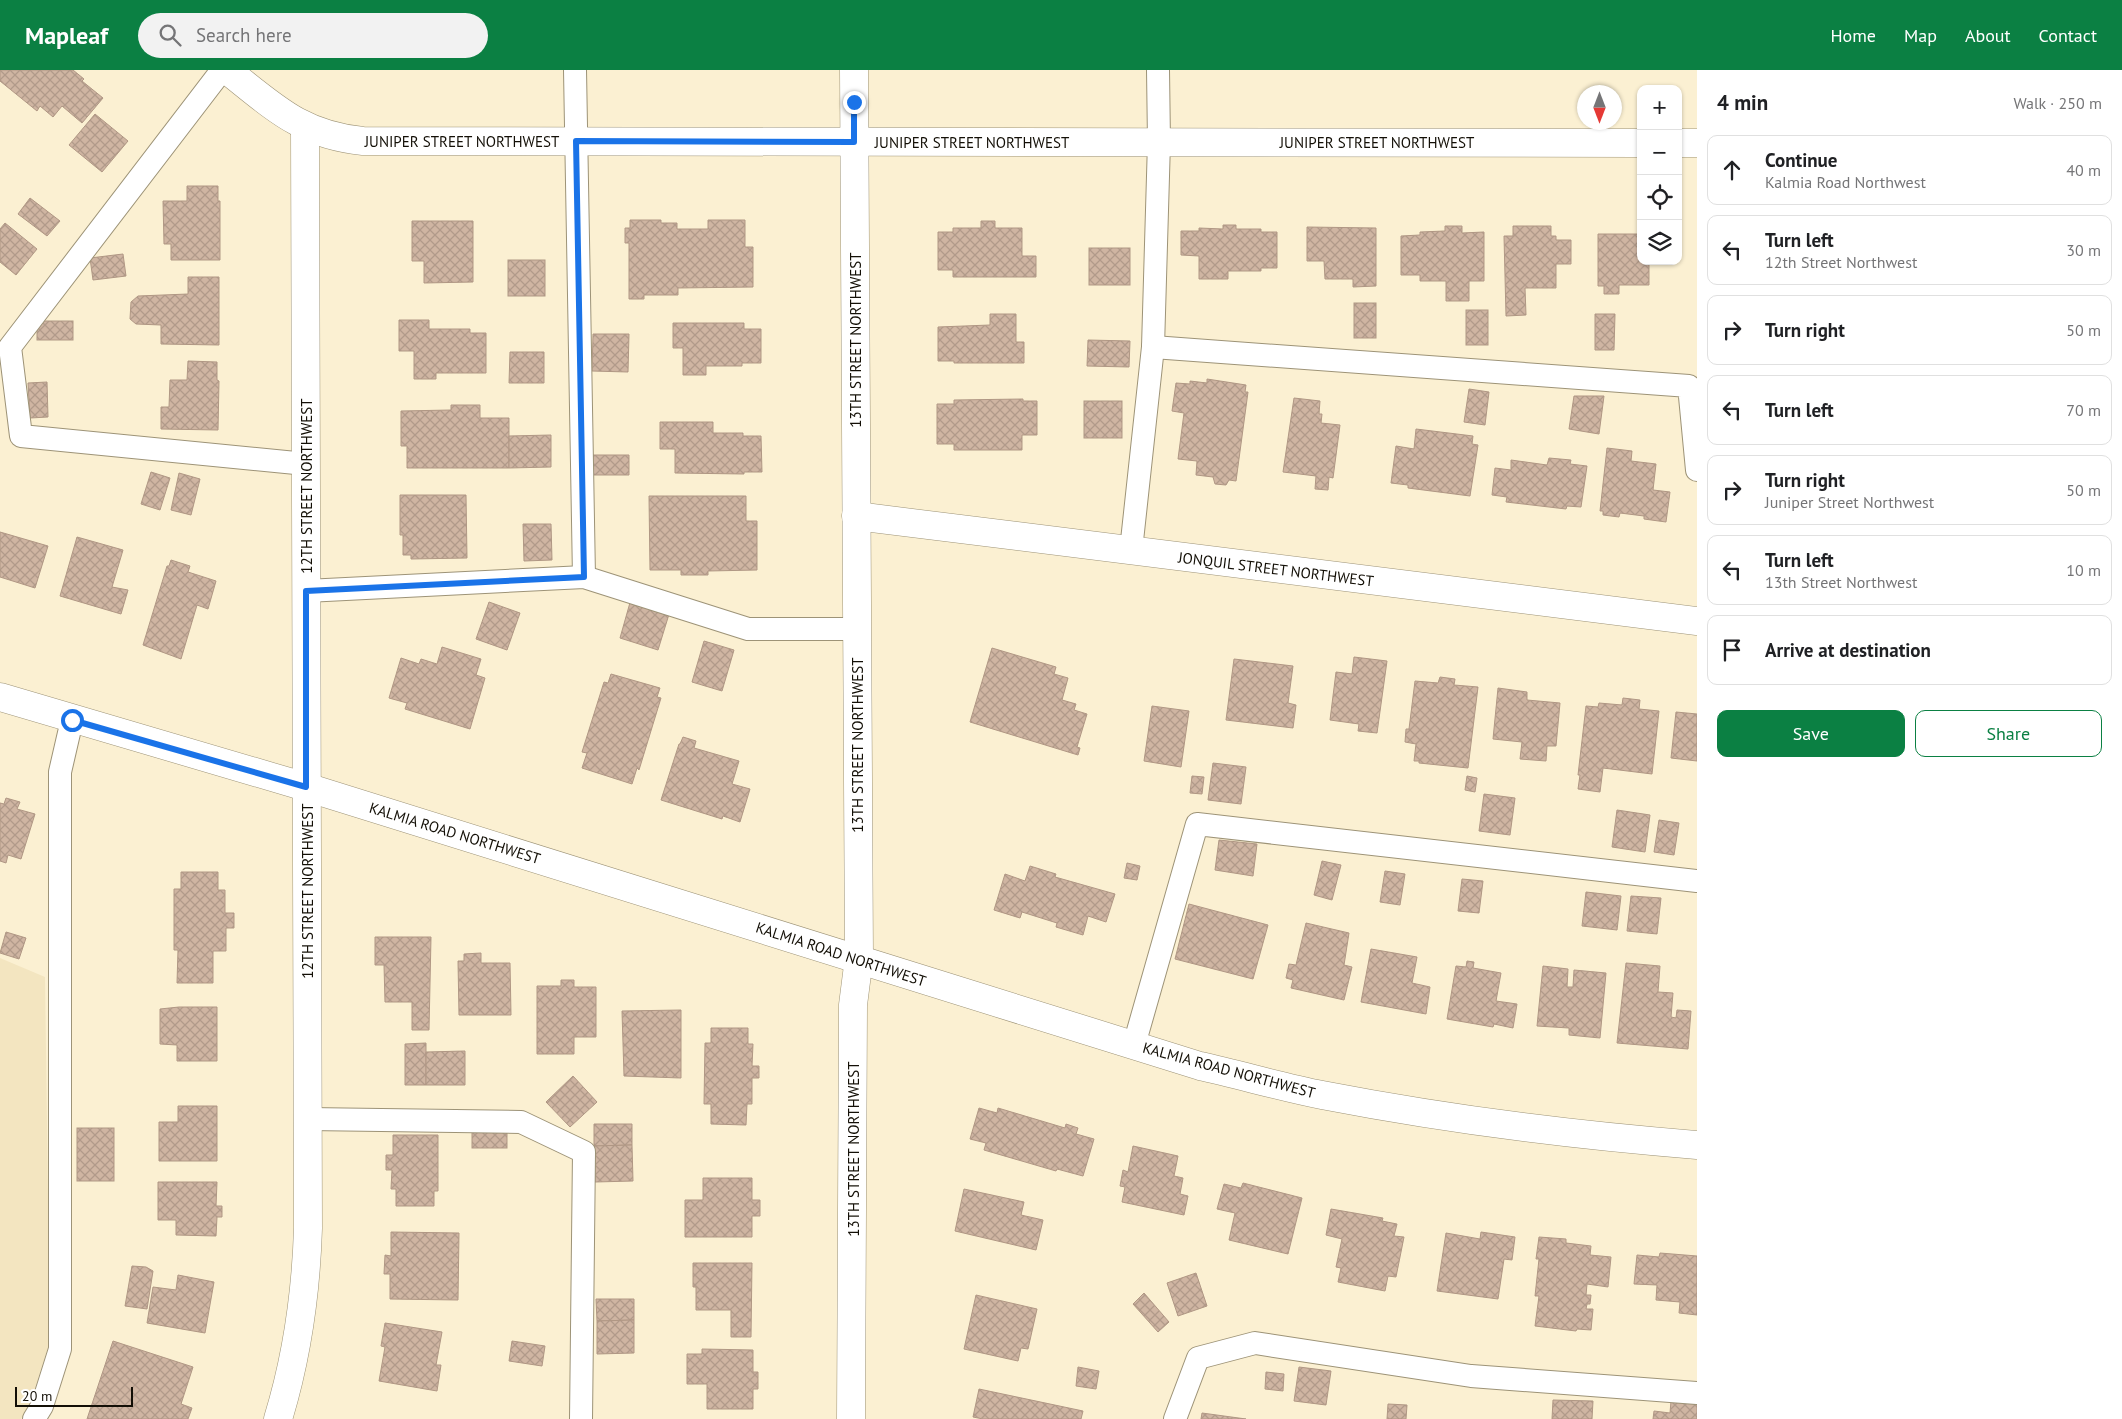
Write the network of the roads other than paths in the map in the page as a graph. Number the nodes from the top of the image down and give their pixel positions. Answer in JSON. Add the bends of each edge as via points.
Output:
{"nodes":[{"id":1,"x":222,"y":70,"type":"edge"},
{"id":2,"x":227,"y":70,"type":"edge"},
{"id":3,"x":575,"y":70,"type":"edge"},
{"id":4,"x":854,"y":70,"type":"edge"},
{"id":5,"x":1158,"y":70,"type":"edge"},
{"id":6,"x":306,"y":127,"type":"junction"},
{"id":7,"x":576,"y":141,"type":"junction"},
{"id":8,"x":854,"y":142,"type":"junction"},
{"id":9,"x":1159,"y":142,"type":"junction"},
{"id":10,"x":1637,"y":143,"type":"edge"},
{"id":11,"x":1682,"y":143,"type":"edge"},
{"id":12,"x":1697,"y":143,"type":"edge"},
{"id":13,"x":1153,"y":348,"type":"junction"},
{"id":14,"x":306,"y":464,"type":"junction"},
{"id":15,"x":1697,"y":470,"type":"edge"},
{"id":16,"x":856,"y":516,"type":"junction"},
{"id":17,"x":1131,"y":550,"type":"junction"},
{"id":18,"x":584,"y":577,"type":"junction"},
{"id":19,"x":306,"y":591,"type":"junction"},
{"id":20,"x":1697,"y":621,"type":"edge"},
{"id":21,"x":856,"y":629,"type":"junction"},
{"id":22,"x":0,"y":697,"type":"edge"},
{"id":23,"x":72,"y":720,"type":"junction"},
{"id":24,"x":306,"y":787,"type":"junction"},
{"id":25,"x":1697,"y":881,"type":"edge"},
{"id":26,"x":859,"y":958,"type":"junction"},
{"id":27,"x":1134,"y":1045,"type":"junction"},
{"id":28,"x":308,"y":1119,"type":"junction"},
{"id":29,"x":1697,"y":1145,"type":"edge"},
{"id":30,"x":1697,"y":1393,"type":"edge"},
{"id":31,"x":34,"y":1419,"type":"edge"},
{"id":32,"x":278,"y":1419,"type":"edge"},
{"id":33,"x":581,"y":1419,"type":"edge"},
{"id":34,"x":851,"y":1419,"type":"edge"},
{"id":35,"x":1175,"y":1419,"type":"edge"}],
"edges":[{"from":1,"to":14,"type":"lane","via":[[10,348],[21,436]]},
{"from":2,"to":6,"type":"street","via":[[276,109]]},
{"from":3,"to":7,"type":"lane"},
{"from":4,"to":8,"type":"street","name":"13TH STREET NORTHWEST"},
{"from":5,"to":9,"type":"lane"},
{"from":6,"to":7,"type":"street","name":"JUNIPER STREET NORTHWEST","via":[[326,135],[363,141]]},
{"from":6,"to":14,"type":"street","name":"12TH STREET NORTHWEST"},
{"from":7,"to":8,"type":"street","name":"JUNIPER STREET NORTHWEST"},
{"from":7,"to":18,"type":"lane"},
{"from":8,"to":9,"type":"street","name":"JUNIPER STREET NORTHWEST"},
{"from":8,"to":16,"type":"street","name":"13TH STREET NORTHWEST"},
{"from":9,"to":10,"type":"street","name":"JUNIPER STREET NORTHWEST"},
{"from":9,"to":13,"type":"lane"},
{"from":11,"to":12,"type":"street"},
{"from":13,"to":15,"type":"lane","via":[[1689,386]]},
{"from":13,"to":17,"type":"lane"},
{"from":14,"to":19,"type":"street","name":"12TH STREET NORTHWEST"},
{"from":16,"to":17,"type":"street","name":"JONQUIL STREET NORTHWEST"},
{"from":16,"to":21,"type":"street","name":"13TH STREET NORTHWEST"},
{"from":17,"to":20,"type":"street","name":"JONQUIL STREET NORTHWEST"},
{"from":18,"to":19,"type":"lane"},
{"from":18,"to":21,"type":"lane","via":[[748,629]]},
{"from":19,"to":24,"type":"street","name":"12TH STREET NORTHWEST"},
{"from":21,"to":26,"type":"street","name":"13TH STREET NORTHWEST"},
{"from":22,"to":23,"type":"street","name":"KALMIA ROAD NORTHWEST"},
{"from":23,"to":24,"type":"street","name":"KALMIA ROAD NORTHWEST"},
{"from":23,"to":31,"type":"lane","via":[[60,772],[60,1349],[42,1406]]},
{"from":24,"to":26,"type":"street","name":"KALMIA ROAD NORTHWEST"},
{"from":24,"to":28,"type":"street","name":"12TH STREET NORTHWEST"},
{"from":25,"to":27,"type":"lane","via":[[1197,824]]},
{"from":26,"to":27,"type":"street","name":"KALMIA ROAD NORTHWEST"},
{"from":26,"to":34,"type":"street","name":"13TH STREET NORTHWEST","via":[[854,1006]]},
{"from":27,"to":29,"type":"street","name":"KALMIA ROAD NORTHWEST","via":[[1200,1066],[1319,1094],[1425,1114]]},
{"from":28,"to":32,"type":"street","name":"12TH STREET NORTHWEST","via":[[308,1228],[303,1298]]},
{"from":28,"to":33,"type":"lane","via":[[521,1122],[584,1152]]},
{"from":30,"to":35,"type":"lane","via":[[1472,1376],[1255,1343],[1198,1358]]}]}
